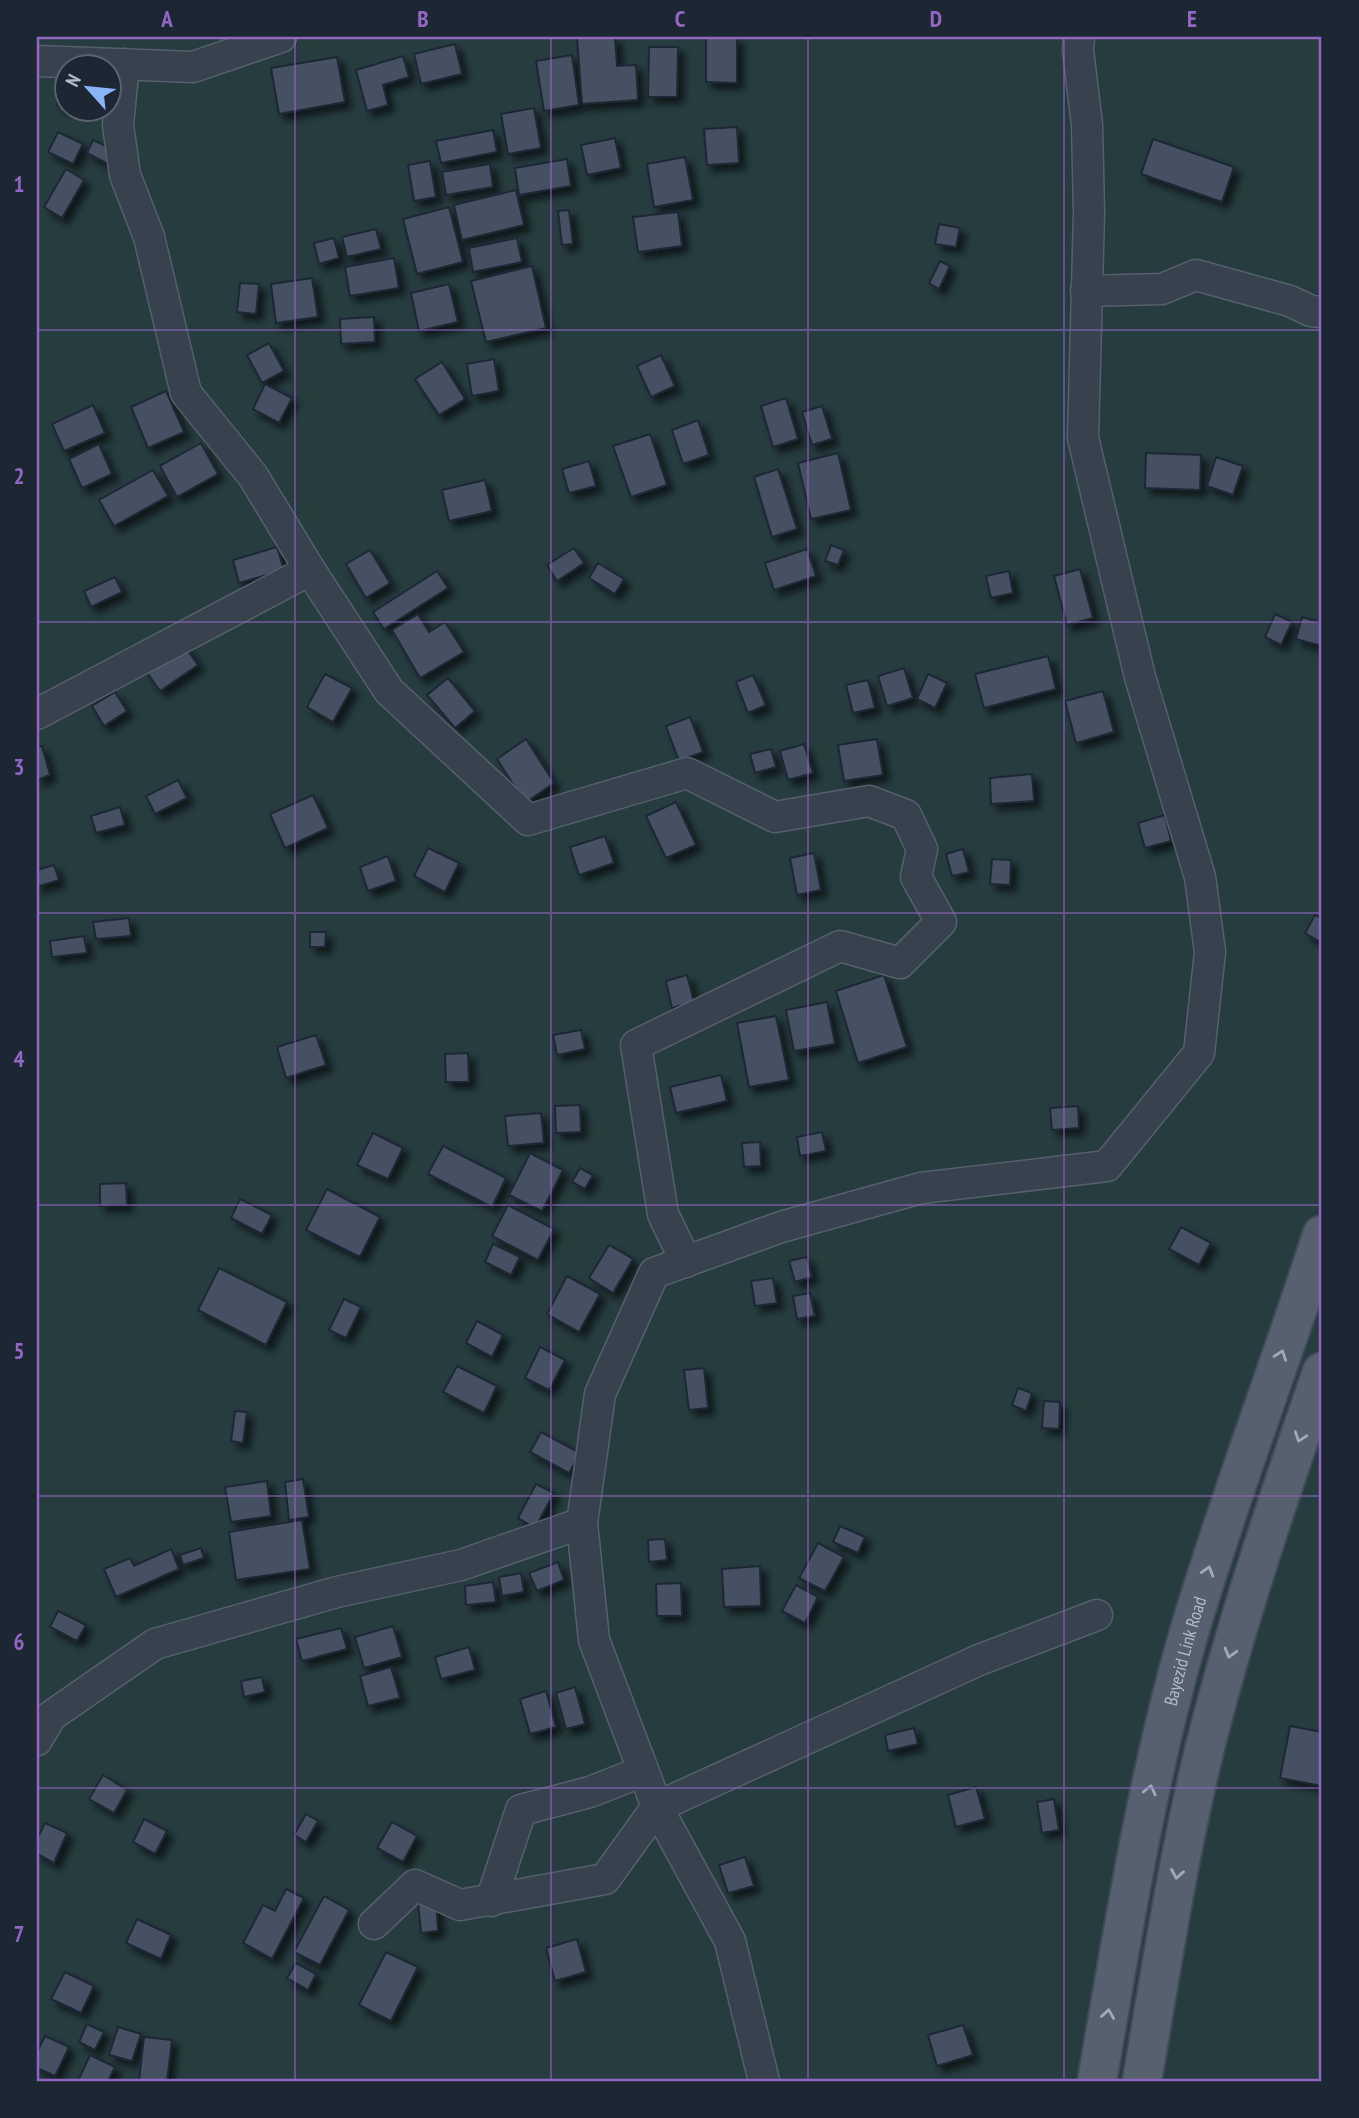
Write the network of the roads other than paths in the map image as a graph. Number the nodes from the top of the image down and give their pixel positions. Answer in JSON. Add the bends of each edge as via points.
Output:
{"nodes":[{"id":1,"x":281,"y":37,"type":"edge"},
{"id":2,"x":1079,"y":37,"type":"edge"},
{"id":3,"x":37,"y":61,"type":"edge"},
{"id":4,"x":124,"y":64,"type":"junction"},
{"id":5,"x":1086,"y":291,"type":"junction"},
{"id":6,"x":1322,"y":312,"type":"edge"},
{"id":7,"x":310,"y":570,"type":"junction"},
{"id":8,"x":37,"y":715,"type":"edge"},
{"id":9,"x":1322,"y":1235,"type":"edge"},
{"id":10,"x":686,"y":1262,"type":"junction"},
{"id":11,"x":1322,"y":1372,"type":"edge"},
{"id":12,"x":582,"y":1523,"type":"junction"},
{"id":13,"x":1097,"y":1615,"type":"dead end"},
{"id":14,"x":42,"y":1723,"type":"edge"},
{"id":15,"x":643,"y":1771,"type":"junction"},
{"id":16,"x":657,"y":1807,"type":"junction"},
{"id":17,"x":491,"y":1900,"type":"junction"},
{"id":18,"x":374,"y":1924,"type":"dead end"},
{"id":19,"x":764,"y":2081,"type":"edge"},
{"id":20,"x":1097,"y":2081,"type":"edge"},
{"id":21,"x":1142,"y":2081,"type":"edge"}],
"edges":[{"from":1,"to":4,"type":"street","via":[[193,67]]},
{"from":2,"to":5,"type":"street","via":[[1087,125]]},
{"from":3,"to":4,"type":"street"},
{"from":4,"to":7,"type":"street","via":[[118,125],[125,175],[149,237],[186,393],[253,476]]},
{"from":5,"to":6,"type":"street","via":[[1162,289],[1196,275]]},
{"from":5,"to":10,"type":"street","via":[[1083,438],[1140,677],[1200,877],[1209,952],[1199,1053],[1107,1166],[921,1188],[781,1227]]},
{"from":7,"to":8,"type":"street"},
{"from":7,"to":10,"type":"street","via":[[389,691],[528,820],[687,773],[775,817],[869,801],[906,815],[922,849],[916,877],[941,922],[900,963],[840,946],[636,1045],[663,1214]]},
{"from":20,"to":9,"type":"main road","name":"Bayezid Link Road","one_way":true,"via":[[1139,1839],[1184,1650],[1226,1512]]},
{"from":10,"to":12,"type":"street","via":[[654,1273],[600,1394]]},
{"from":11,"to":21,"type":"main road","one_way":true,"via":[[1268,1525],[1205,1748],[1182,1847]]},
{"from":12,"to":14,"type":"street","via":[[461,1565],[337,1592],[155,1644]]},
{"from":12,"to":15,"type":"street","via":[[594,1640]]},
{"from":13,"to":16,"type":"street","via":[[979,1660]]},
{"from":15,"to":16,"type":"street"},
{"from":15,"to":17,"type":"street","via":[[590,1792],[521,1810]]},
{"from":16,"to":17,"type":"street","via":[[605,1880]]},
{"from":16,"to":19,"type":"street","via":[[730,1941]]},
{"from":17,"to":18,"type":"street","via":[[460,1905],[415,1885]]}]}
